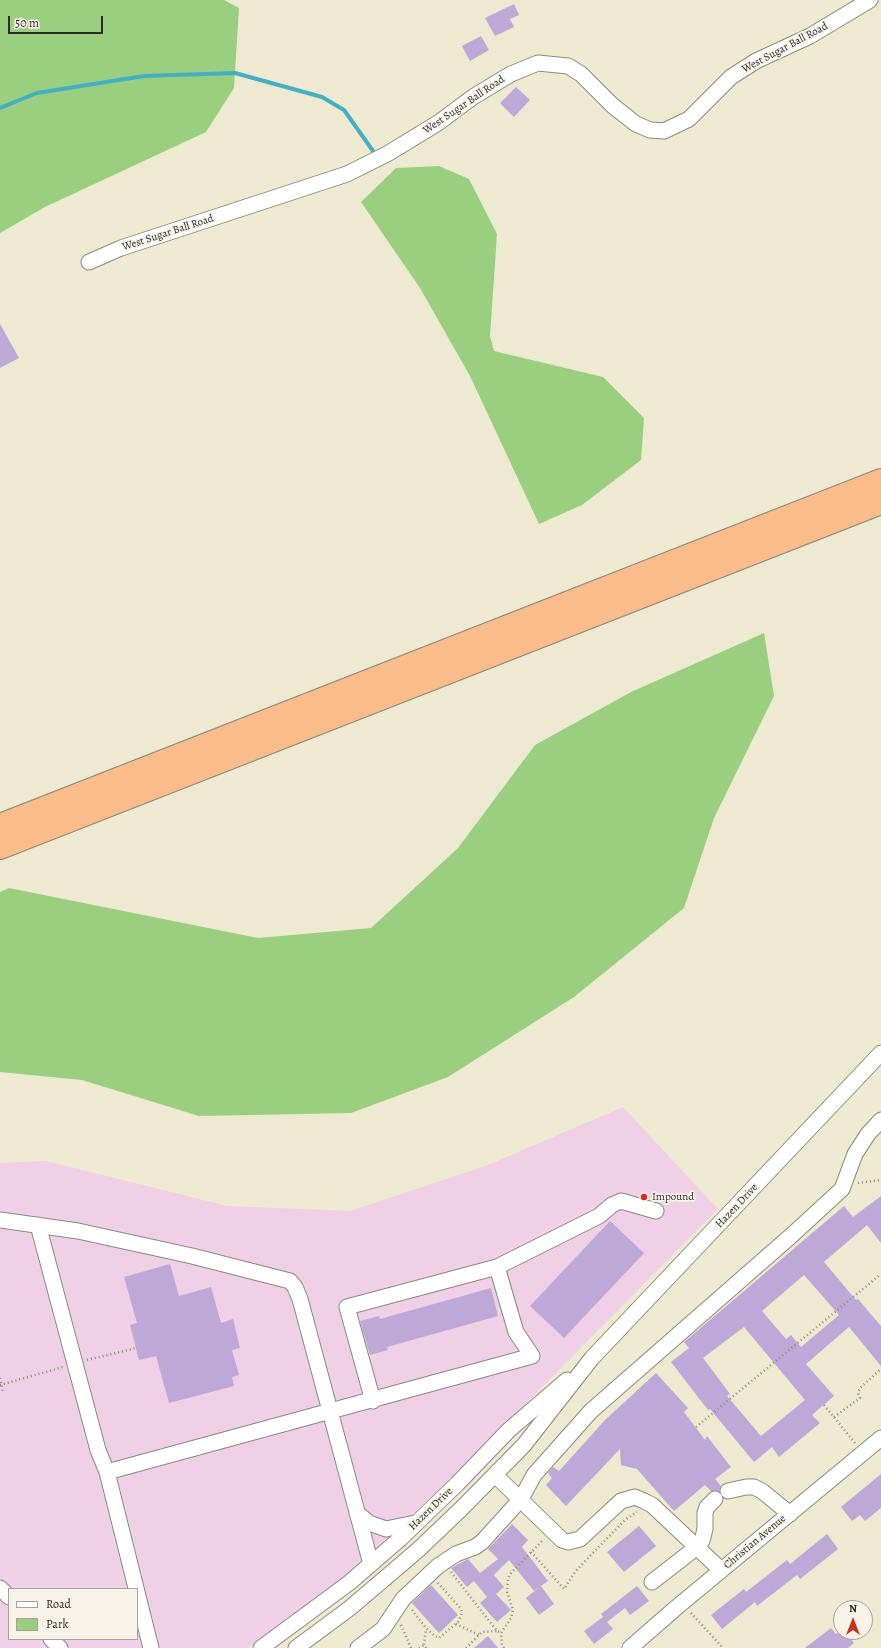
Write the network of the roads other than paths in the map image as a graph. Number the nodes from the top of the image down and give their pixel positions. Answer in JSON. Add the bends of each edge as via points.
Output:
{"nodes":[{"id":1,"x":870,"y":0,"type":"edge"},
{"id":2,"x":88,"y":262,"type":"dead end"},
{"id":3,"x":881,"y":465,"type":"edge"},
{"id":4,"x":881,"y":480,"type":"edge"},
{"id":5,"x":881,"y":503,"type":"edge"},
{"id":6,"x":881,"y":513,"type":"edge"},
{"id":7,"x":746,"y":556,"type":"junction"},
{"id":8,"x":625,"y":580,"type":"junction"},
{"id":9,"x":0,"y":825,"type":"edge"},
{"id":10,"x":0,"y":848,"type":"edge"},
{"id":11,"x":881,"y":1053,"type":"edge"},
{"id":12,"x":881,"y":1120,"type":"edge"},
{"id":13,"x":656,"y":1211,"type":"dead end"},
{"id":14,"x":0,"y":1220,"type":"edge"},
{"id":15,"x":38,"y":1225,"type":"junction"},
{"id":16,"x":497,"y":1267,"type":"junction"},
{"id":17,"x":592,"y":1358,"type":"junction"},
{"id":18,"x":373,"y":1401,"type":"junction"},
{"id":19,"x":330,"y":1412,"type":"junction"},
{"id":20,"x":881,"y":1438,"type":"edge"},
{"id":21,"x":107,"y":1472,"type":"junction"},
{"id":22,"x":495,"y":1475,"type":"junction"},
{"id":23,"x":728,"y":1491,"type":"dead end"},
{"id":24,"x":521,"y":1499,"type":"junction"},
{"id":25,"x":715,"y":1499,"type":"dead end"},
{"id":26,"x":357,"y":1512,"type":"junction"},
{"id":27,"x":790,"y":1514,"type":"junction"},
{"id":28,"x":418,"y":1522,"type":"junction"},
{"id":29,"x":697,"y":1548,"type":"junction"},
{"id":30,"x":371,"y":1564,"type":"junction"},
{"id":31,"x":721,"y":1570,"type":"junction"},
{"id":32,"x":652,"y":1582,"type":"dead end"},
{"id":33,"x":0,"y":1588,"type":"edge"},
{"id":34,"x":136,"y":1588,"type":"edge"},
{"id":35,"x":8,"y":1596,"type":"edge"},
{"id":36,"x":138,"y":1596,"type":"edge"},
{"id":37,"x":151,"y":1648,"type":"edge"},
{"id":38,"x":261,"y":1648,"type":"edge"},
{"id":39,"x":296,"y":1648,"type":"edge"},
{"id":40,"x":358,"y":1648,"type":"edge"},
{"id":41,"x":630,"y":1648,"type":"edge"}],
"edges":[{"from":1,"to":2,"type":"street","name":"West Sugar Ball Road","via":[[810,36],[756,61],[731,77],[689,119],[664,131],[650,130],[636,124],[613,106],[581,74],[568,66],[538,63],[511,74],[473,97],[438,124],[347,174],[121,248]]},
{"from":3,"to":8,"type":"highway","via":[[807,496]]},
{"from":4,"to":8,"type":"highway"},
{"from":5,"to":7,"type":"highway"},
{"from":6,"to":7,"type":"highway"},
{"from":7,"to":10,"type":"highway"},
{"from":8,"to":9,"type":"highway"},
{"from":11,"to":17,"type":"street","name":"Hazen Drive"},
{"from":12,"to":24,"type":"street","via":[[855,1154],[842,1189],[591,1411],[534,1475]]},
{"from":13,"to":16,"type":"street","via":[[621,1201],[599,1216]]},
{"from":14,"to":15,"type":"street"},
{"from":15,"to":19,"type":"street","via":[[78,1231],[192,1256],[290,1281],[300,1299]]},
{"from":15,"to":21,"type":"street","via":[[98,1450]]},
{"from":16,"to":18,"type":"street","via":[[347,1308]]},
{"from":16,"to":18,"type":"street","via":[[516,1332],[532,1356]]},
{"from":17,"to":22,"type":"street","name":"Hazen Drive","via":[[524,1445]]},
{"from":17,"to":28,"type":"street","name":"Hazen Drive","via":[[509,1430]]},
{"from":18,"to":19,"type":"street"},
{"from":19,"to":21,"type":"street"},
{"from":19,"to":26,"type":"street"},
{"from":20,"to":27,"type":"street","name":"Christian Avenue"},
{"from":21,"to":34,"type":"street"},
{"from":22,"to":24,"type":"street"},
{"from":22,"to":39,"type":"street","name":"Hazen Drive","via":[[418,1550],[350,1608]]},
{"from":23,"to":27,"type":"street","via":[[754,1487]]},
{"from":24,"to":29,"type":"street","via":[[562,1540],[568,1542],[580,1539],[621,1501],[635,1498],[652,1505]]},
{"from":24,"to":40,"type":"street","via":[[482,1542],[447,1560],[430,1574],[399,1605],[384,1629]]},
{"from":25,"to":29,"type":"street","via":[[707,1507],[704,1535]]},
{"from":26,"to":28,"type":"street","via":[[369,1523],[386,1529]]},
{"from":26,"to":30,"type":"street"},
{"from":27,"to":31,"type":"street","name":"Christian Avenue"},
{"from":28,"to":30,"type":"street","name":"Hazen Drive"},
{"from":29,"to":31,"type":"street"},
{"from":29,"to":32,"type":"street"},
{"from":30,"to":38,"type":"street","name":"Hazen Drive"},
{"from":31,"to":41,"type":"street","name":"Christian Avenue"},
{"from":33,"to":35,"type":"street"},
{"from":36,"to":37,"type":"street"}]}
